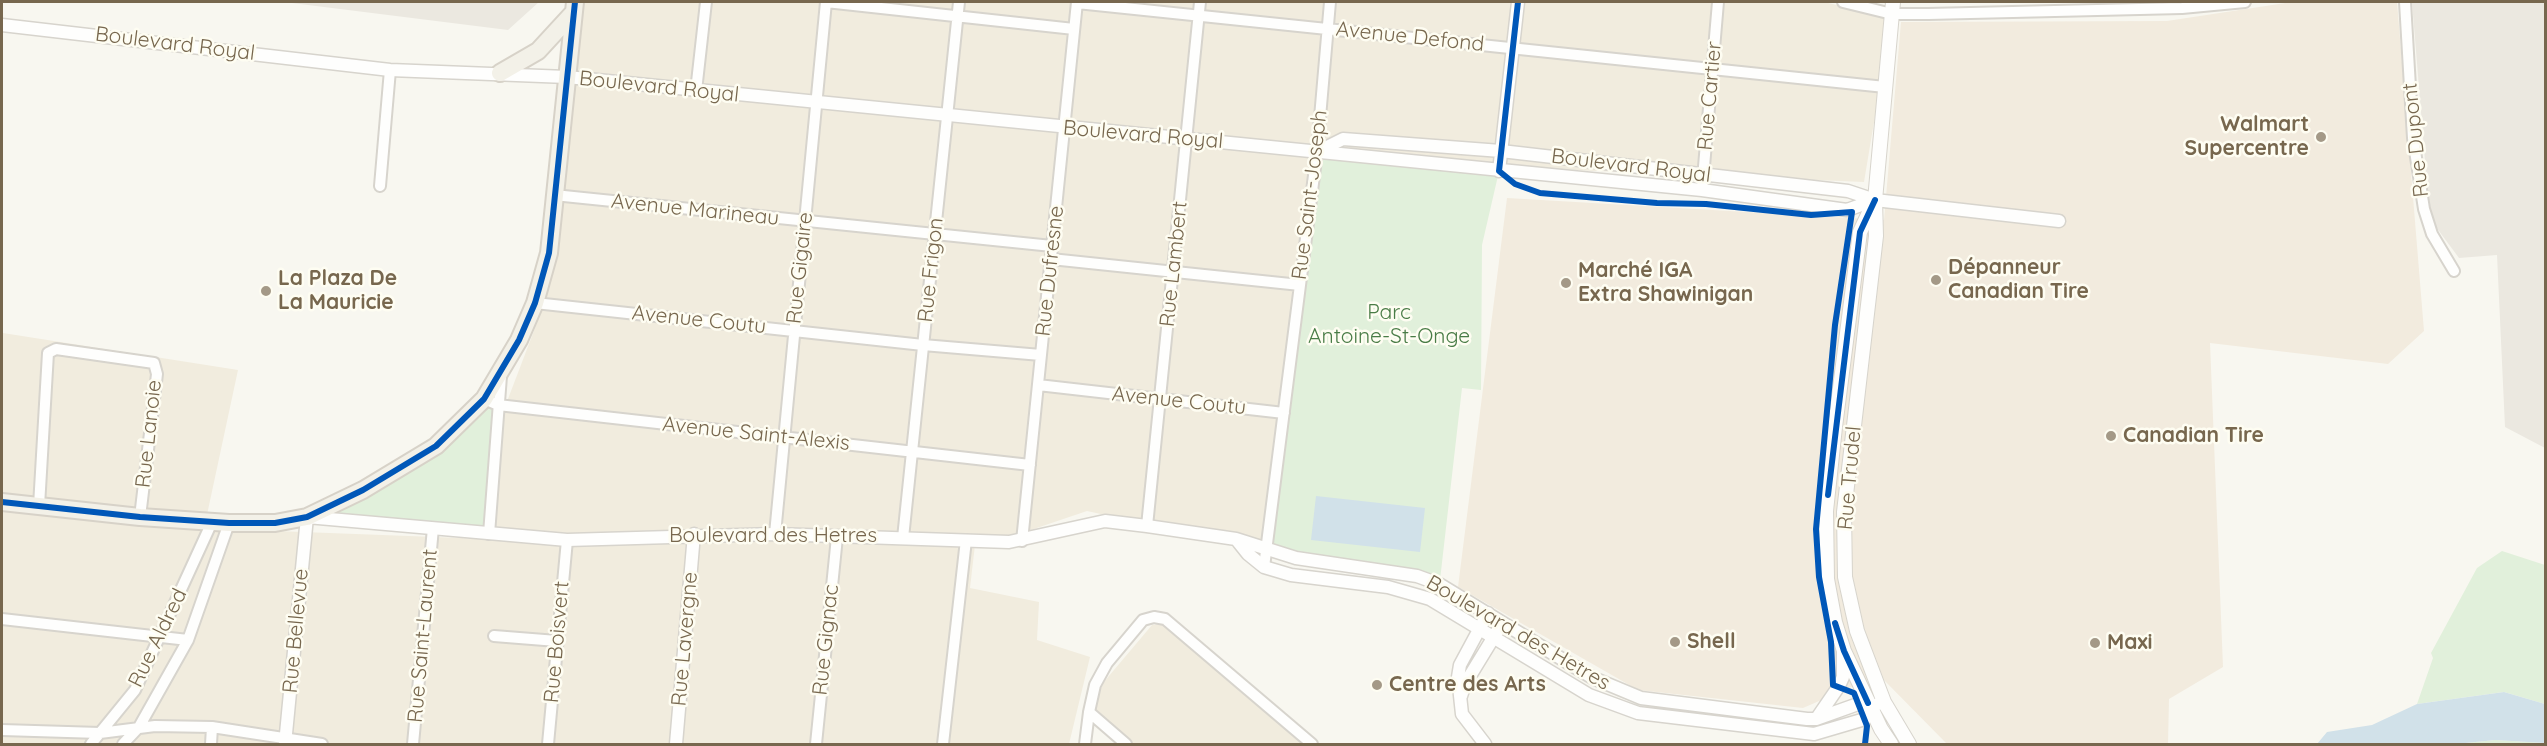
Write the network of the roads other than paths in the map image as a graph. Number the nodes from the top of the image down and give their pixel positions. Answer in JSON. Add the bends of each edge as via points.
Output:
{"nodes":[{"id":1,"x":706,"y":2,"type":"edge"},
{"id":2,"x":826,"y":2,"type":"edge"},
{"id":3,"x":959,"y":2,"type":"edge"},
{"id":4,"x":1077,"y":2,"type":"edge"},
{"id":5,"x":1200,"y":2,"type":"edge"},
{"id":6,"x":1330,"y":2,"type":"edge"},
{"id":7,"x":1518,"y":2,"type":"edge"},
{"id":8,"x":1718,"y":2,"type":"edge"},
{"id":9,"x":1843,"y":2,"type":"edge"},
{"id":10,"x":2245,"y":2,"type":"edge"},
{"id":11,"x":2404,"y":2,"type":"edge"},
{"id":12,"x":574,"y":7,"type":"edge"},
{"id":13,"x":1892,"y":8,"type":"edge"},
{"id":14,"x":957,"y":16,"type":"junction"},
{"id":15,"x":1199,"y":16,"type":"junction"},
{"id":16,"x":2,"y":25,"type":"edge"},
{"id":17,"x":1074,"y":29,"type":"junction"},
{"id":18,"x":1328,"y":29,"type":"junction"},
{"id":19,"x":1513,"y":47,"type":"junction"},
{"id":20,"x":1712,"y":69,"type":"junction"},
{"id":21,"x":390,"y":70,"type":"junction"},
{"id":22,"x":500,"y":73,"type":"junction"},
{"id":23,"x":567,"y":77,"type":"junction"},
{"id":24,"x":1886,"y":87,"type":"junction"},
{"id":25,"x":696,"y":91,"type":"junction"},
{"id":26,"x":816,"y":104,"type":"junction"},
{"id":27,"x":947,"y":116,"type":"junction"},
{"id":28,"x":1064,"y":128,"type":"junction"},
{"id":29,"x":1186,"y":140,"type":"junction"},
{"id":30,"x":1501,"y":151,"type":"junction"},
{"id":31,"x":1317,"y":152,"type":"junction"},
{"id":32,"x":1499,"y":171,"type":"junction"},
{"id":33,"x":1703,"y":175,"type":"junction"},
{"id":34,"x":380,"y":186,"type":"dead end"},
{"id":35,"x":1702,"y":190,"type":"junction"},
{"id":36,"x":554,"y":195,"type":"junction"},
{"id":37,"x":1875,"y":200,"type":"junction"},
{"id":38,"x":805,"y":221,"type":"junction"},
{"id":39,"x":2059,"y":221,"type":"dead end"},
{"id":40,"x":935,"y":234,"type":"junction"},
{"id":41,"x":1052,"y":246,"type":"junction"},
{"id":42,"x":1051,"y":259,"type":"junction"},
{"id":43,"x":2454,"y":271,"type":"dead end"},
{"id":44,"x":1173,"y":272,"type":"junction"},
{"id":45,"x":1300,"y":285,"type":"junction"},
{"id":46,"x":535,"y":303,"type":"junction"},
{"id":47,"x":794,"y":330,"type":"junction"},
{"id":48,"x":923,"y":345,"type":"junction"},
{"id":49,"x":1041,"y":355,"type":"junction"},
{"id":50,"x":1038,"y":385,"type":"junction"},
{"id":51,"x":1160,"y":399,"type":"junction"},
{"id":52,"x":491,"y":402,"type":"junction"},
{"id":53,"x":1284,"y":413,"type":"junction"},
{"id":54,"x":784,"y":437,"type":"junction"},
{"id":55,"x":912,"y":452,"type":"junction"},
{"id":56,"x":1030,"y":465,"type":"junction"},
{"id":57,"x":2,"y":502,"type":"edge"},
{"id":58,"x":39,"y":506,"type":"junction"},
{"id":59,"x":140,"y":517,"type":"junction"},
{"id":60,"x":307,"y":517,"type":"junction"},
{"id":61,"x":212,"y":522,"type":"junction"},
{"id":62,"x":229,"y":523,"type":"junction"},
{"id":63,"x":1147,"y":526,"type":"junction"},
{"id":64,"x":433,"y":528,"type":"junction"},
{"id":65,"x":489,"y":534,"type":"junction"},
{"id":66,"x":694,"y":534,"type":"junction"},
{"id":67,"x":775,"y":534,"type":"junction"},
{"id":68,"x":837,"y":537,"type":"junction"},
{"id":69,"x":903,"y":538,"type":"junction"},
{"id":70,"x":1236,"y":539,"type":"junction"},
{"id":71,"x":567,"y":540,"type":"junction"},
{"id":72,"x":966,"y":540,"type":"junction"},
{"id":73,"x":1022,"y":541,"type":"junction"},
{"id":74,"x":1266,"y":550,"type":"junction"},
{"id":75,"x":1264,"y":567,"type":"junction"},
{"id":76,"x":1488,"y":614,"type":"junction"},
{"id":77,"x":2,"y":619,"type":"edge"},
{"id":78,"x":1503,"y":622,"type":"junction"},
{"id":79,"x":1479,"y":629,"type":"junction"},
{"id":80,"x":494,"y":636,"type":"dead end"},
{"id":81,"x":161,"y":637,"type":"junction"},
{"id":82,"x":1493,"y":637,"type":"junction"},
{"id":83,"x":188,"y":640,"type":"junction"},
{"id":84,"x":557,"y":641,"type":"junction"},
{"id":85,"x":1844,"y":648,"type":"junction"},
{"id":86,"x":1884,"y":702,"type":"junction"},
{"id":87,"x":1459,"y":703,"type":"junction"},
{"id":88,"x":1870,"y":707,"type":"junction"},
{"id":89,"x":1089,"y":712,"type":"junction"},
{"id":90,"x":1816,"y":719,"type":"junction"},
{"id":91,"x":140,"y":727,"type":"junction"},
{"id":92,"x":212,"y":727,"type":"junction"},
{"id":93,"x":2,"y":730,"type":"edge"},
{"id":94,"x":100,"y":733,"type":"junction"},
{"id":95,"x":1813,"y":739,"type":"edge"},
{"id":96,"x":285,"y":742,"type":"edge"},
{"id":97,"x":91,"y":744,"type":"edge"},
{"id":98,"x":123,"y":744,"type":"edge"},
{"id":99,"x":211,"y":744,"type":"edge"},
{"id":100,"x":322,"y":744,"type":"edge"},
{"id":101,"x":413,"y":744,"type":"edge"},
{"id":102,"x":548,"y":744,"type":"edge"},
{"id":103,"x":676,"y":744,"type":"edge"},
{"id":104,"x":816,"y":744,"type":"edge"},
{"id":105,"x":943,"y":744,"type":"edge"},
{"id":106,"x":1085,"y":744,"type":"edge"},
{"id":107,"x":1126,"y":744,"type":"edge"},
{"id":108,"x":1312,"y":744,"type":"edge"},
{"id":109,"x":1485,"y":744,"type":"edge"},
{"id":110,"x":1891,"y":744,"type":"edge"},
{"id":111,"x":1909,"y":744,"type":"edge"}],
"edges":[{"from":1,"to":25,"type":"street"},
{"from":2,"to":14,"type":"street"},
{"from":2,"to":26,"type":"street","name":"Rue Gigaire"},
{"from":3,"to":14,"type":"street","name":"Rue Frigon"},
{"from":4,"to":15,"type":"street","name":"Avenue Defond"},
{"from":4,"to":17,"type":"street","name":"Rue Dufresne"},
{"from":5,"to":15,"type":"street","name":"Rue Lambert"},
{"from":6,"to":18,"type":"street","name":"Rue Saint-Joseph"},
{"from":7,"to":19,"type":"street"},
{"from":8,"to":20,"type":"street","name":"Rue Cartier"},
{"from":9,"to":13,"type":"street"},
{"from":10,"to":13,"type":"street","via":[[2083,12]]},
{"from":11,"to":43,"type":"street","name":"Rue Dupont","via":[[2414,138],[2424,209],[2432,234]]},
{"from":12,"to":22,"type":"main road","via":[[538,51]]},
{"from":12,"to":23,"type":"main road"},
{"from":13,"to":24,"type":"main road","name":"Rue Trudel"},
{"from":14,"to":17,"type":"street"},
{"from":14,"to":27,"type":"street","name":"Rue Frigon"},
{"from":15,"to":18,"type":"street","name":"Avenue Defond"},
{"from":15,"to":29,"type":"street","name":"Rue Lambert"},
{"from":16,"to":21,"type":"street","name":"Boulevard Royal"},
{"from":17,"to":28,"type":"street","name":"Rue Dufresne"},
{"from":18,"to":19,"type":"street","name":"Avenue Defond"},
{"from":18,"to":31,"type":"street","name":"Rue Saint-Joseph"},
{"from":19,"to":20,"type":"street","name":"Avenue Defond"},
{"from":19,"to":30,"type":"street"},
{"from":20,"to":24,"type":"street","name":"Avenue Defond"},
{"from":20,"to":33,"type":"street","name":"Rue Cartier"},
{"from":21,"to":22,"type":"street","name":"Boulevard Royal"},
{"from":21,"to":34,"type":"street"},
{"from":22,"to":23,"type":"street","name":"Boulevard Royal"},
{"from":23,"to":25,"type":"street","name":"Boulevard Royal"},
{"from":23,"to":36,"type":"main road"},
{"from":24,"to":37,"type":"main road","name":"Rue Trudel"},
{"from":25,"to":26,"type":"street","name":"Boulevard Royal"},
{"from":26,"to":27,"type":"street","name":"Boulevard Royal"},
{"from":26,"to":38,"type":"street","name":"Rue Gigaire"},
{"from":27,"to":28,"type":"street","name":"Boulevard Royal"},
{"from":27,"to":40,"type":"street","name":"Rue Frigon"},
{"from":28,"to":29,"type":"street","name":"Boulevard Royal"},
{"from":28,"to":41,"type":"street","name":"Rue Dufresne"},
{"from":29,"to":31,"type":"street","name":"Boulevard Royal"},
{"from":29,"to":44,"type":"street","name":"Rue Lambert"},
{"from":30,"to":31,"type":"street","name":"Boulevard Royal","via":[[1343,139]]},
{"from":30,"to":32,"type":"street"},
{"from":30,"to":33,"type":"street","name":"Boulevard Royal"},
{"from":31,"to":32,"type":"street","name":"Boulevard Royal"},
{"from":31,"to":45,"type":"street","name":"Rue Saint-Joseph"},
{"from":32,"to":35,"type":"street","name":"Boulevard Royal"},
{"from":33,"to":35,"type":"street","name":"Rue Cartier"},
{"from":33,"to":37,"type":"street","name":"Boulevard Royal","via":[[1848,191]]},
{"from":35,"to":37,"type":"street","name":"Boulevard Royal","via":[[1847,210]]},
{"from":36,"to":38,"type":"street","name":"Avenue Marineau"},
{"from":36,"to":46,"type":"main road","via":[[549,253]]},
{"from":37,"to":39,"type":"street","name":"Boulevard Royal"},
{"from":37,"to":85,"type":"main road","name":"Rue Trudel","via":[[1860,232],[1826,511],[1827,579]]},
{"from":37,"to":86,"type":"main road","name":"Rue Trudel","via":[[1876,236],[1844,512],[1845,577],[1857,631]]},
{"from":38,"to":40,"type":"street","name":"Avenue Marineau"},
{"from":38,"to":47,"type":"street","name":"Rue Gigaire"},
{"from":40,"to":41,"type":"street","name":"Avenue Marineau"},
{"from":40,"to":48,"type":"street","name":"Rue Frigon"},
{"from":41,"to":42,"type":"street","name":"Rue Dufresne"},
{"from":42,"to":44,"type":"street"},
{"from":42,"to":49,"type":"street","name":"Rue Dufresne"},
{"from":44,"to":45,"type":"street"},
{"from":44,"to":51,"type":"street","name":"Rue Lambert"},
{"from":45,"to":53,"type":"street","name":"Rue Saint-Joseph"},
{"from":46,"to":47,"type":"street","name":"Avenue Coutu"},
{"from":46,"to":52,"type":"main road"},
{"from":47,"to":48,"type":"street","name":"Avenue Coutu"},
{"from":47,"to":54,"type":"street","name":"Rue Gigaire"},
{"from":48,"to":49,"type":"street","name":"Avenue Coutu"},
{"from":48,"to":55,"type":"street","name":"Rue Frigon"},
{"from":49,"to":50,"type":"street","name":"Rue Dufresne"},
{"from":50,"to":51,"type":"street","name":"Avenue Coutu"},
{"from":50,"to":56,"type":"street","name":"Rue Dufresne"},
{"from":51,"to":53,"type":"street","name":"Avenue Coutu"},
{"from":51,"to":63,"type":"street","name":"Rue Lambert"},
{"from":52,"to":54,"type":"street","name":"Avenue Saint-Alexis"},
{"from":52,"to":60,"type":"main road","via":[[436,446],[363,490]]},
{"from":52,"to":65,"type":"street"},
{"from":53,"to":74,"type":"street","name":"Rue Saint-Joseph"},
{"from":54,"to":55,"type":"street","name":"Avenue Saint-Alexis"},
{"from":54,"to":67,"type":"street","name":"Rue Gigaire"},
{"from":55,"to":56,"type":"street","name":"Avenue Saint-Alexis"},
{"from":55,"to":69,"type":"street","name":"Rue Frigon"},
{"from":56,"to":73,"type":"street","name":"Rue Dufresne"},
{"from":57,"to":58,"type":"main road"},
{"from":58,"to":59,"type":"main road"},
{"from":58,"to":59,"type":"street","name":"Rue Lanoie","via":[[48,353],[56,349],[154,363],[157,374]]},
{"from":59,"to":61,"type":"main road"},
{"from":60,"to":62,"type":"main road","via":[[275,523]]},
{"from":60,"to":64,"type":"street","name":"Boulevard des Hetres"},
{"from":60,"to":96,"type":"street","name":"Rue Bellevue"},
{"from":61,"to":62,"type":"main road"},
{"from":61,"to":81,"type":"street","name":"Rue Aldred"},
{"from":62,"to":83,"type":"street","name":"Rue Aldred"},
{"from":63,"to":70,"type":"street","name":"Boulevard des Hetres"},
{"from":63,"to":73,"type":"street","name":"Boulevard des Hetres","via":[[1105,521]]},
{"from":64,"to":65,"type":"street","name":"Boulevard des Hetres"},
{"from":64,"to":101,"type":"street","name":"Rue Saint-Laurent"},
{"from":65,"to":71,"type":"street","name":"Boulevard des Hetres"},
{"from":66,"to":67,"type":"street","name":"Boulevard des Hetres"},
{"from":66,"to":71,"type":"street","name":"Boulevard des Hetres"},
{"from":66,"to":103,"type":"street","name":"Rue Lavergne"},
{"from":67,"to":68,"type":"street","name":"Boulevard des Hetres"},
{"from":68,"to":69,"type":"street","name":"Boulevard des Hetres"},
{"from":68,"to":104,"type":"street","name":"Rue Gignac"},
{"from":69,"to":72,"type":"street","name":"Boulevard des Hetres"},
{"from":70,"to":74,"type":"street","name":"Boulevard des Hetres"},
{"from":70,"to":75,"type":"street","name":"Boulevard des Hetres"},
{"from":71,"to":84,"type":"street","name":"Rue Boisvert"},
{"from":72,"to":73,"type":"street","name":"Boulevard des Hetres"},
{"from":72,"to":105,"type":"street"},
{"from":74,"to":75,"type":"street","name":"Rue Saint-Joseph"},
{"from":74,"to":76,"type":"street","name":"Boulevard des Hetres","via":[[1417,576],[1439,584]]},
{"from":75,"to":79,"type":"street","name":"Boulevard des Hetres","via":[[1291,575],[1388,587],[1430,599]]},
{"from":76,"to":78,"type":"street","name":"Boulevard des Hetres"},
{"from":76,"to":79,"type":"street"},
{"from":77,"to":81,"type":"street"},
{"from":78,"to":82,"type":"street"},
{"from":78,"to":90,"type":"street","name":"Boulevard des Hetres","via":[[1593,678],[1641,698]]},
{"from":79,"to":82,"type":"street","name":"Boulevard des Hetres"},
{"from":79,"to":87,"type":"street","via":[[1460,665]]},
{"from":80,"to":84,"type":"street"},
{"from":81,"to":83,"type":"street"},
{"from":81,"to":94,"type":"street","name":"Rue Aldred","via":[[135,690]]},
{"from":82,"to":87,"type":"street","via":[[1465,684]]},
{"from":82,"to":95,"type":"street","name":"Boulevard des Hetres","via":[[1613,706]]},
{"from":83,"to":91,"type":"street","name":"Rue Aldred"},
{"from":84,"to":102,"type":"street","name":"Rue Boisvert"},
{"from":85,"to":88,"type":"main road","name":"Rue Trudel"},
{"from":85,"to":90,"type":"street","via":[[1843,677]]},
{"from":86,"to":88,"type":"street","name":"Boulevard des Hetres"},
{"from":86,"to":111,"type":"main road","name":"Rue Trudel"},
{"from":87,"to":109,"type":"street","via":[[1468,724]]},
{"from":88,"to":90,"type":"street","name":"Boulevard des Hetres","via":[[1858,704]]},
{"from":88,"to":95,"type":"street","name":"Boulevard des Hetres","via":[[1864,719]]},
{"from":88,"to":110,"type":"main road","name":"Rue Trudel"},
{"from":89,"to":106,"type":"street"},
{"from":89,"to":107,"type":"street"},
{"from":89,"to":108,"type":"street","via":[[1095,686],[1107,663],[1143,620],[1165,618]]},
{"from":91,"to":92,"type":"street"},
{"from":91,"to":94,"type":"street"},
{"from":91,"to":98,"type":"street","name":"Rue Aldred"},
{"from":92,"to":96,"type":"street"},
{"from":92,"to":99,"type":"street"},
{"from":93,"to":94,"type":"street"},
{"from":94,"to":97,"type":"street","name":"Rue Aldred"},
{"from":96,"to":100,"type":"street"}]}
